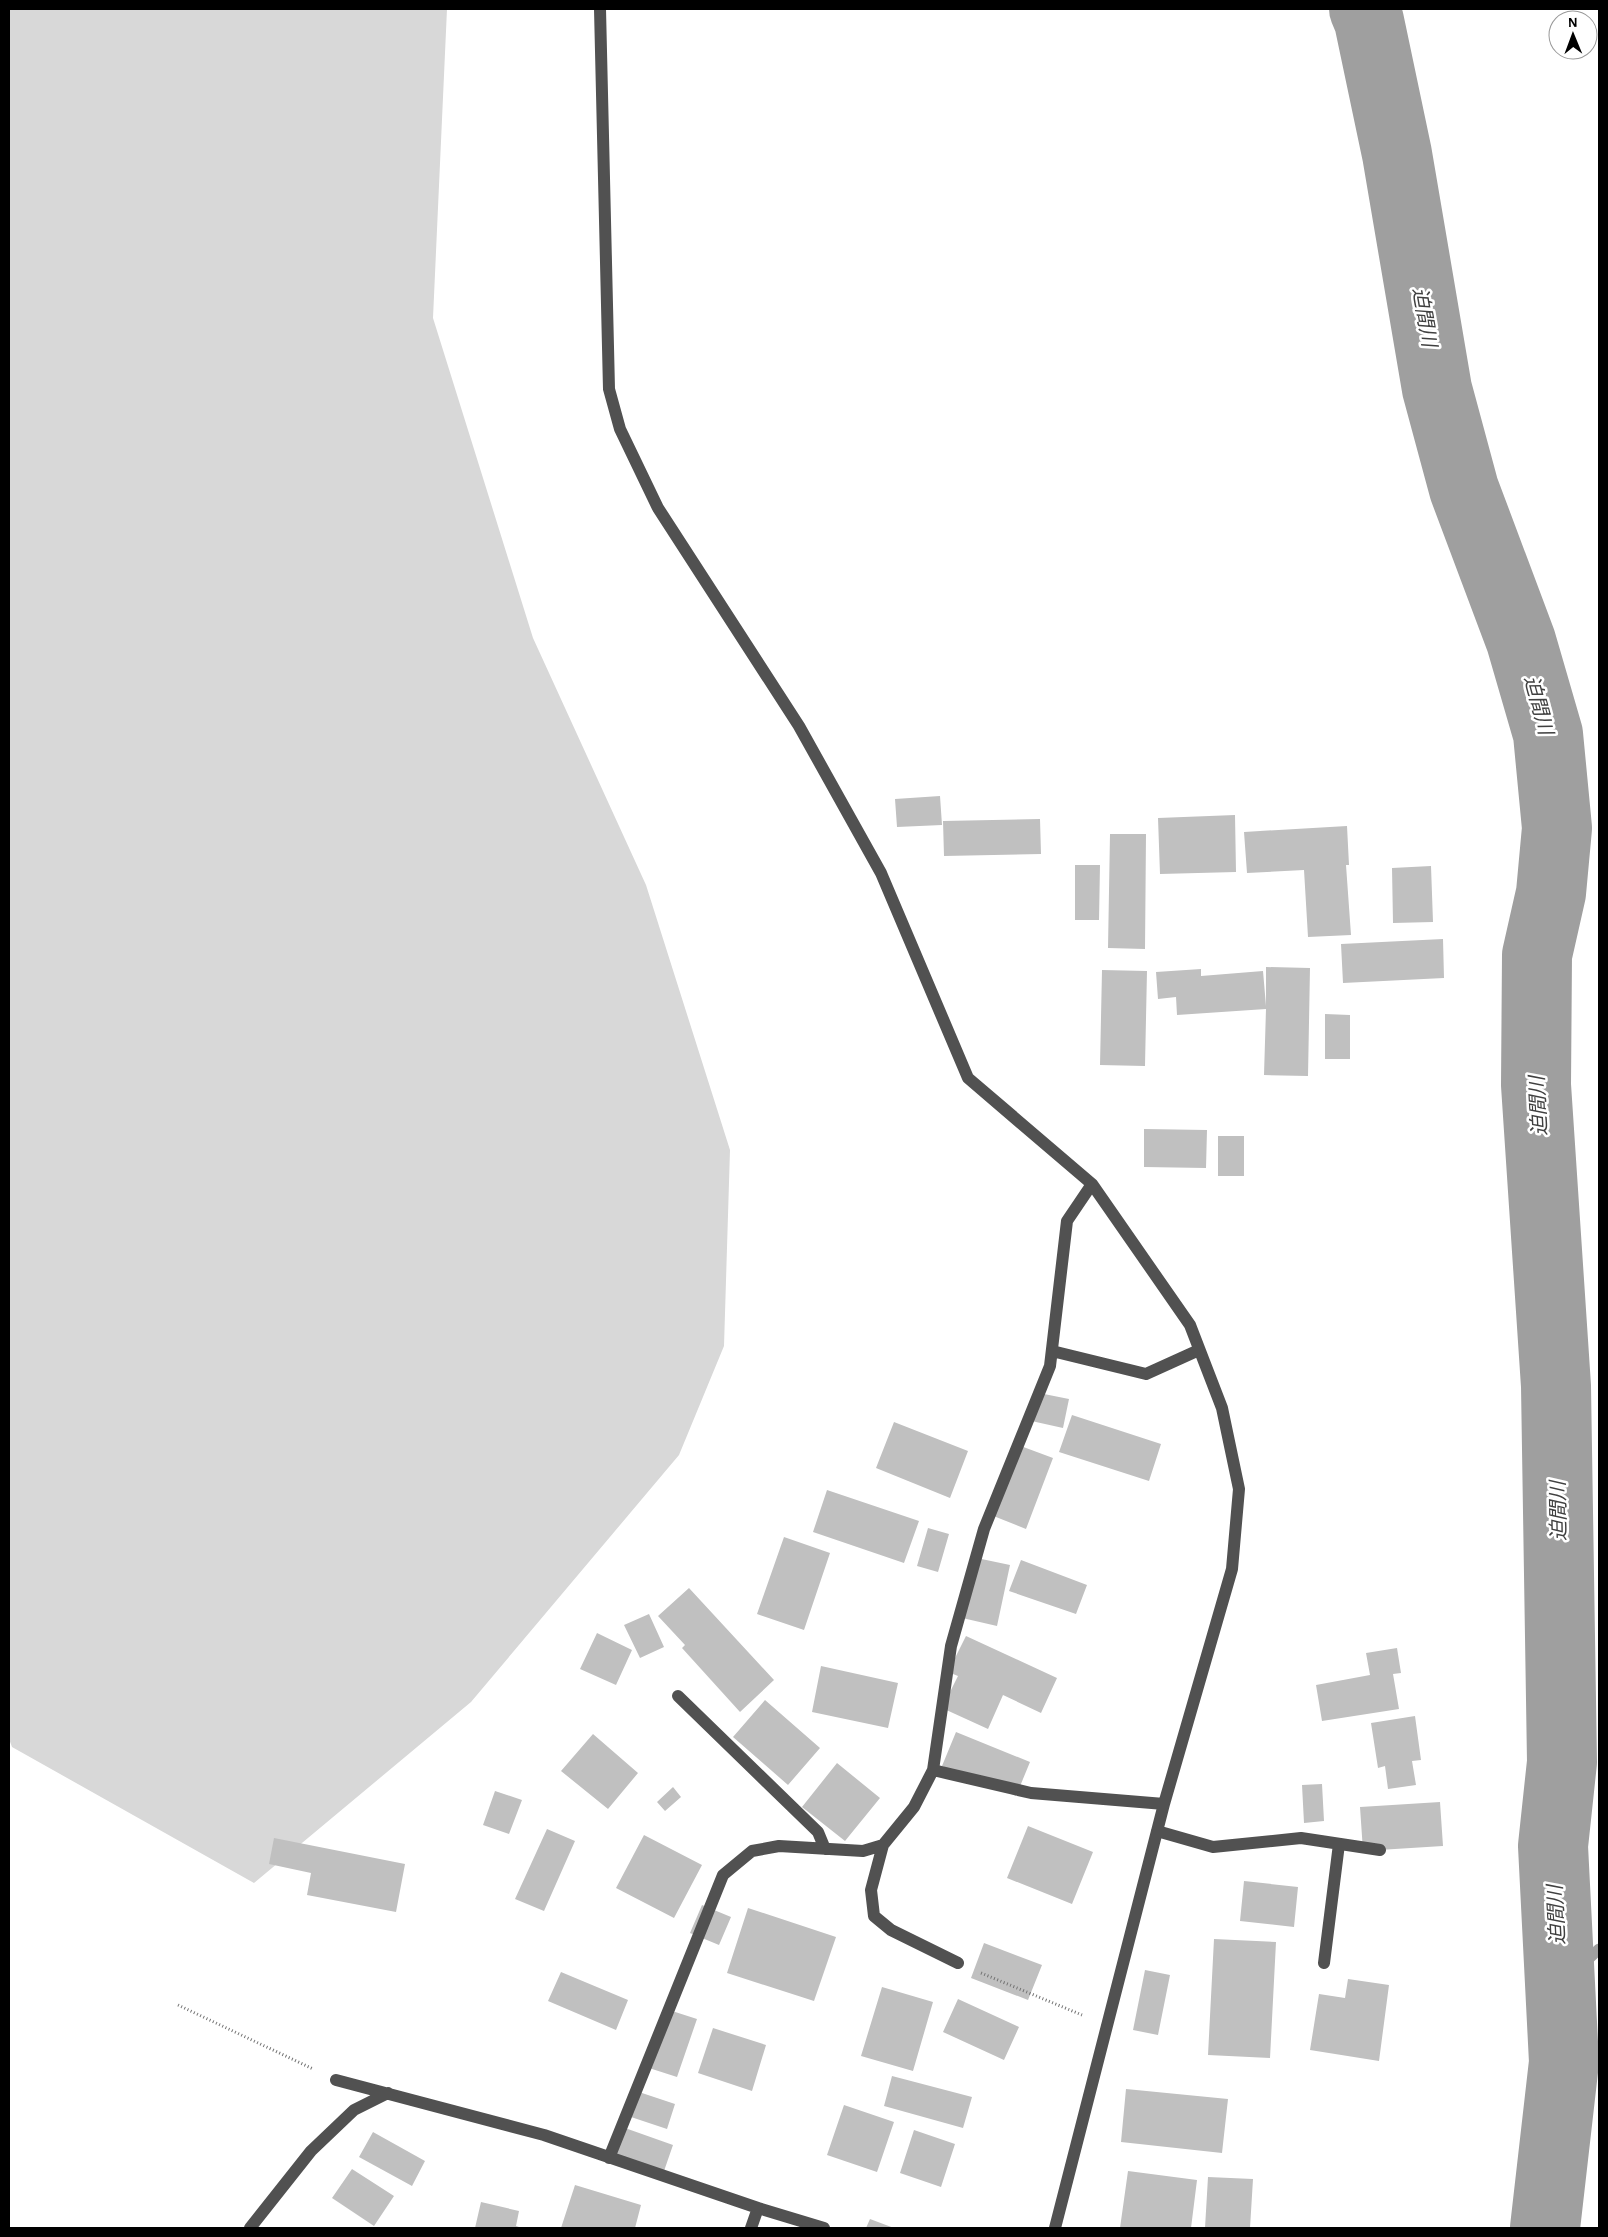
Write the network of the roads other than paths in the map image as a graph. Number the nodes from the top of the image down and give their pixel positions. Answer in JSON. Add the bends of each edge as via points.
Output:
{"nodes":[{"id":1,"x":600,"y":9,"type":"edge"},
{"id":2,"x":1092,"y":1184,"type":"junction"},
{"id":3,"x":1199,"y":1350,"type":"junction"},
{"id":4,"x":1052,"y":1352,"type":"junction"},
{"id":5,"x":678,"y":1696,"type":"dead end"},
{"id":6,"x":933,"y":1770,"type":"junction"},
{"id":7,"x":1164,"y":1804,"type":"junction"},
{"id":8,"x":1157,"y":1831,"type":"junction"},
{"id":9,"x":883,"y":1844,"type":"junction"},
{"id":10,"x":1339,"y":1844,"type":"junction"},
{"id":11,"x":825,"y":1849,"type":"junction"},
{"id":12,"x":1380,"y":1850,"type":"dead end"},
{"id":13,"x":958,"y":1963,"type":"road end"},
{"id":14,"x":1324,"y":1963,"type":"dead end"},
{"id":15,"x":336,"y":2080,"type":"road end"},
{"id":16,"x":388,"y":2093,"type":"junction"},
{"id":17,"x":609,"y":2158,"type":"junction"},
{"id":18,"x":758,"y":2208,"type":"junction"},
{"id":19,"x":250,"y":2228,"type":"edge"},
{"id":20,"x":751,"y":2228,"type":"edge"},
{"id":21,"x":824,"y":2228,"type":"edge"},
{"id":22,"x":1055,"y":2228,"type":"edge"}],
"edges":[{"from":1,"to":2,"type":"street","via":[[609,389],[620,429],[658,508],[799,726],[881,873],[968,1078]]},
{"from":2,"to":3,"type":"street","via":[[1190,1325]]},
{"from":2,"to":4,"type":"street","via":[[1067,1221]]},
{"from":3,"to":4,"type":"street","via":[[1146,1374]]},
{"from":3,"to":7,"type":"street","via":[[1222,1408],[1239,1489],[1232,1569]]},
{"from":4,"to":6,"type":"street","via":[[1050,1366],[984,1529],[951,1646]]},
{"from":5,"to":11,"type":"street","via":[[818,1832]]},
{"from":6,"to":7,"type":"street","via":[[1030,1793]]},
{"from":6,"to":9,"type":"street","via":[[914,1807]]},
{"from":7,"to":8,"type":"street"},
{"from":8,"to":10,"type":"street","via":[[1213,1847],[1301,1838]]},
{"from":8,"to":22,"type":"street"},
{"from":9,"to":11,"type":"street","via":[[863,1851]]},
{"from":9,"to":13,"type":"street","via":[[872,1890],[874,1916],[891,1930]]},
{"from":10,"to":12,"type":"street"},
{"from":10,"to":14,"type":"street"},
{"from":11,"to":17,"type":"street","via":[[779,1846],[752,1851],[723,1875]]},
{"from":15,"to":16,"type":"street"},
{"from":16,"to":17,"type":"street","via":[[544,2135]]},
{"from":16,"to":19,"type":"street","via":[[354,2110],[311,2151]]},
{"from":17,"to":18,"type":"street"},
{"from":18,"to":20,"type":"street"},
{"from":18,"to":21,"type":"street"}]}
